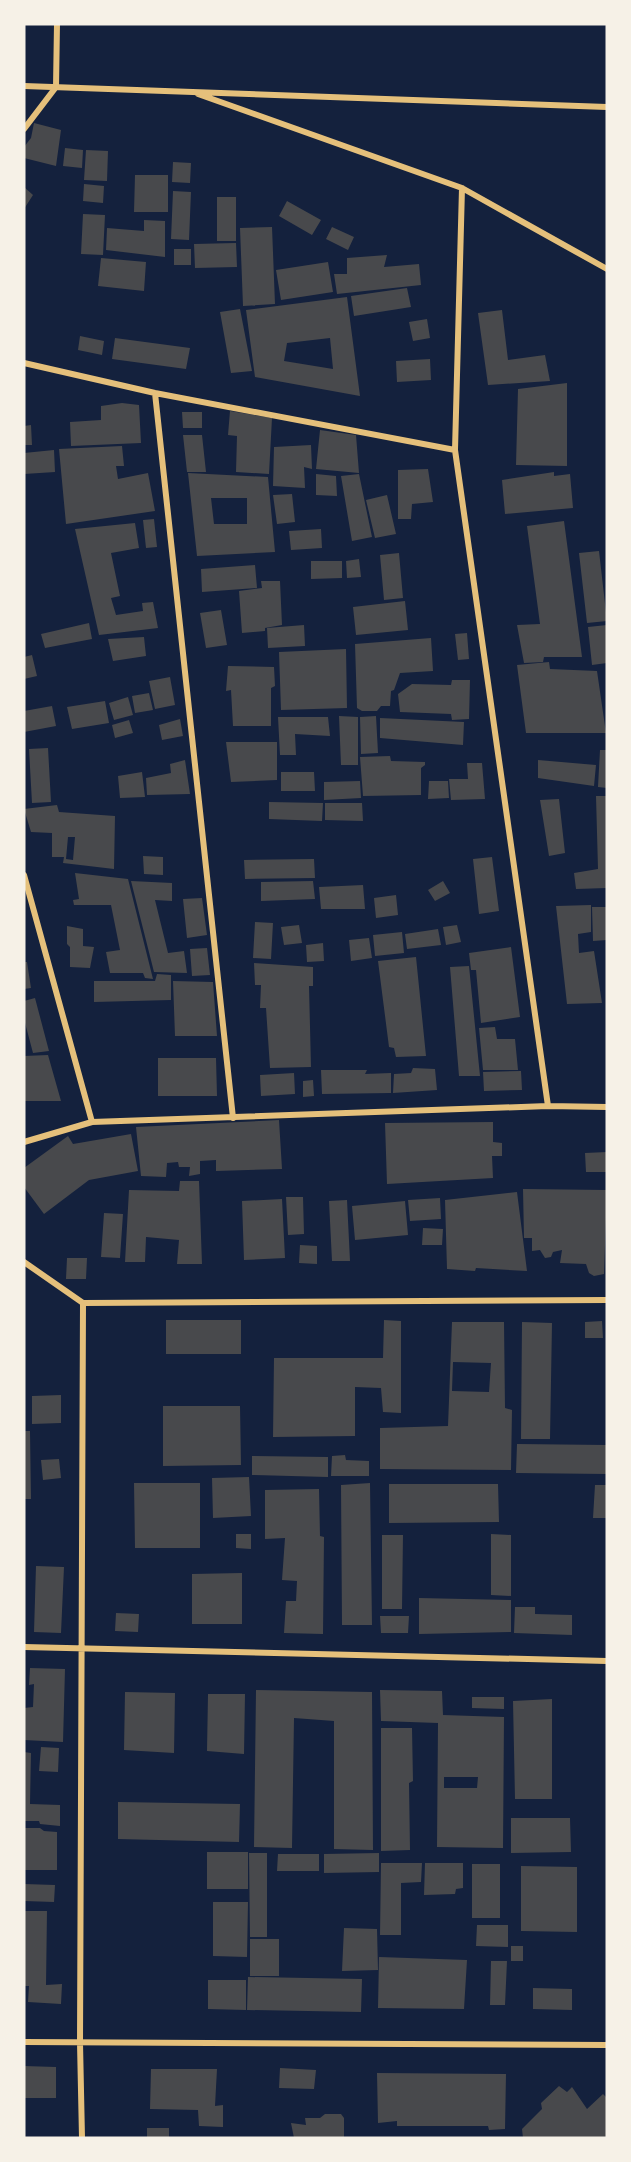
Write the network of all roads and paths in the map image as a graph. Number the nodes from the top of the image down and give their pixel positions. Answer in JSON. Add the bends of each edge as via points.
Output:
{"nodes":[{"id":1,"x":57,"y":24,"type":"edge"},
{"id":2,"x":24,"y":86,"type":"edge"},
{"id":3,"x":56,"y":87,"type":"junction"},
{"id":4,"x":192,"y":92,"type":"junction"},
{"id":5,"x":607,"y":106,"type":"edge"},
{"id":6,"x":24,"y":129,"type":"edge"},
{"id":7,"x":462,"y":188,"type":"junction"},
{"id":8,"x":607,"y":269,"type":"edge"},
{"id":9,"x":24,"y":363,"type":"edge"},
{"id":10,"x":155,"y":393,"type":"junction"},
{"id":11,"x":455,"y":450,"type":"junction"},
{"id":12,"x":24,"y":875,"type":"edge"},
{"id":13,"x":548,"y":1106,"type":"junction"},
{"id":14,"x":607,"y":1107,"type":"edge"},
{"id":15,"x":233,"y":1118,"type":"junction"},
{"id":16,"x":92,"y":1122,"type":"junction"},
{"id":17,"x":24,"y":1142,"type":"edge"},
{"id":18,"x":24,"y":1262,"type":"edge"},
{"id":19,"x":607,"y":1300,"type":"edge"},
{"id":20,"x":83,"y":1303,"type":"junction"},
{"id":21,"x":24,"y":1647,"type":"edge"},
{"id":22,"x":81,"y":1649,"type":"junction"},
{"id":23,"x":607,"y":1661,"type":"edge"},
{"id":24,"x":24,"y":2042,"type":"edge"},
{"id":25,"x":80,"y":2043,"type":"junction"},
{"id":26,"x":607,"y":2045,"type":"edge"},
{"id":27,"x":82,"y":2138,"type":"edge"}],
"edges":[{"from":1,"to":3,"type":"street"},
{"from":2,"to":3,"type":"street"},
{"from":3,"to":4,"type":"street"},
{"from":3,"to":6,"type":"street"},
{"from":4,"to":5,"type":"street"},
{"from":4,"to":7,"type":"street"},
{"from":7,"to":8,"type":"street"},
{"from":7,"to":11,"type":"street"},
{"from":9,"to":10,"type":"street"},
{"from":10,"to":11,"type":"street"},
{"from":10,"to":15,"type":"street"},
{"from":11,"to":13,"type":"street"},
{"from":12,"to":16,"type":"street"},
{"from":13,"to":14,"type":"street"},
{"from":13,"to":15,"type":"street"},
{"from":15,"to":16,"type":"street"},
{"from":16,"to":17,"type":"street"},
{"from":18,"to":20,"type":"street"},
{"from":19,"to":20,"type":"street"},
{"from":20,"to":22,"type":"street"},
{"from":21,"to":22,"type":"street"},
{"from":22,"to":23,"type":"street"},
{"from":22,"to":25,"type":"street"},
{"from":24,"to":25,"type":"street"},
{"from":25,"to":26,"type":"street"},
{"from":25,"to":27,"type":"street"}]}
